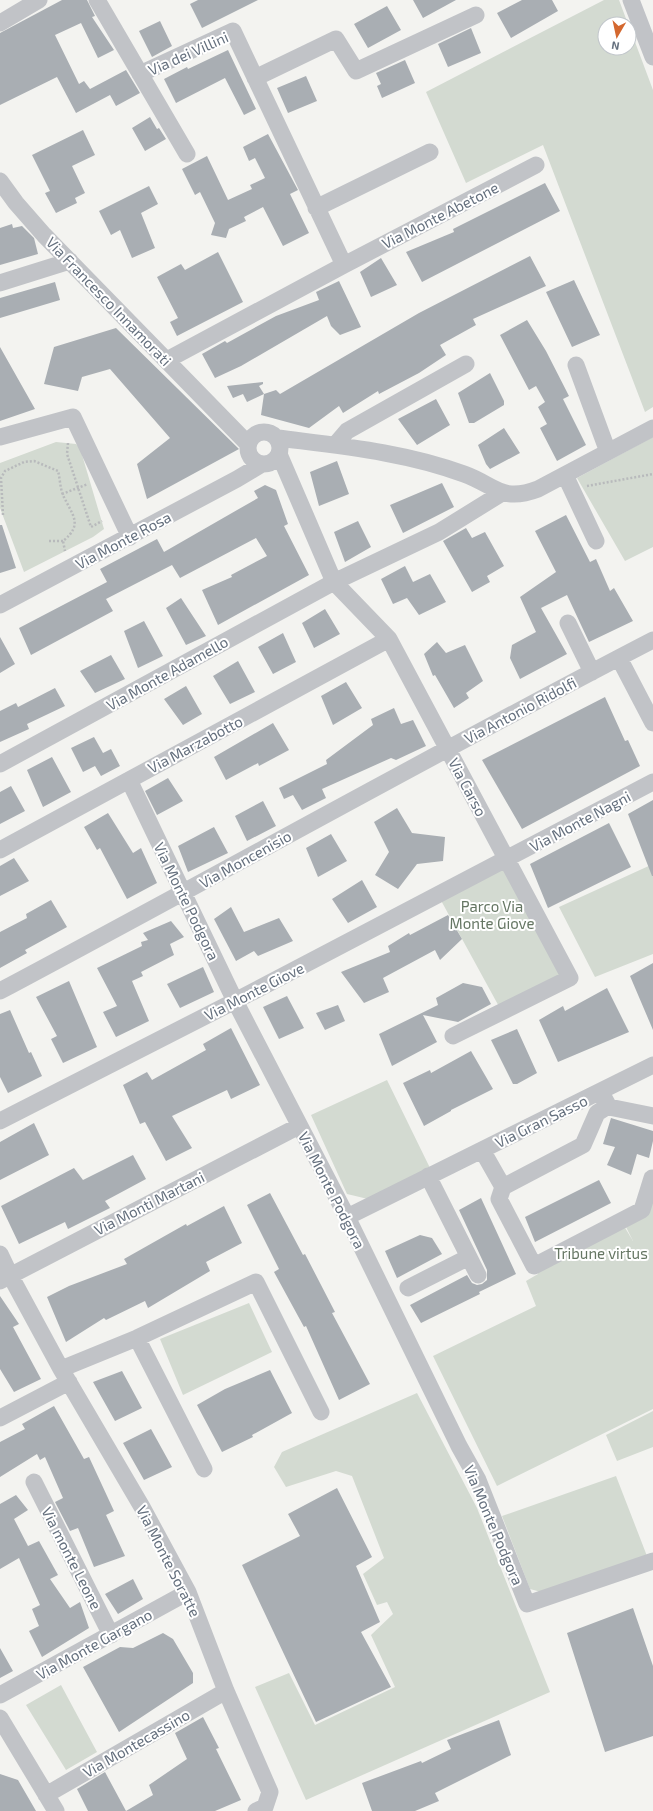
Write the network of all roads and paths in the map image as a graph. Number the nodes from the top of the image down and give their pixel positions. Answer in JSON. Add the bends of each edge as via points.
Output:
{"nodes":[{"id":1,"x":39,"y":0,"type":"edge"},
{"id":2,"x":97,"y":0,"type":"edge"},
{"id":3,"x":631,"y":0,"type":"edge"},
{"id":4,"x":476,"y":15,"type":"dead end"},
{"id":5,"x":0,"y":23,"type":"edge"},
{"id":6,"x":653,"y":57,"type":"edge"},
{"id":7,"x":140,"y":74,"type":"junction"},
{"id":8,"x":255,"y":78,"type":"junction"},
{"id":9,"x":430,"y":152,"type":"dead end"},
{"id":10,"x":187,"y":154,"type":"dead end"},
{"id":11,"x":536,"y":165,"type":"dead end"},
{"id":12,"x":0,"y":181,"type":"edge"},
{"id":13,"x":316,"y":208,"type":"junction"},
{"id":14,"x":70,"y":261,"type":"junction"},
{"id":15,"x":344,"y":265,"type":"junction"},
{"id":16,"x":0,"y":283,"type":"edge"},
{"id":17,"x":167,"y":360,"type":"junction"},
{"id":18,"x":466,"y":364,"type":"dead end"},
{"id":19,"x":576,"y":365,"type":"dead end"},
{"id":20,"x":653,"y":428,"type":"edge"},
{"id":21,"x":0,"y":437,"type":"edge"},
{"id":22,"x":68,"y":442,"type":"dead end"},
{"id":23,"x":336,"y":445,"type":"junction"},
{"id":24,"x":263,"y":450,"type":"junction"},
{"id":25,"x":608,"y":452,"type":"junction"},
{"id":26,"x":653,"y":474,"type":"edge"},
{"id":27,"x":568,"y":482,"type":"junction"},
{"id":28,"x":90,"y":483,"type":"dead end"},
{"id":29,"x":79,"y":488,"type":"junction"},
{"id":30,"x":502,"y":493,"type":"junction"},
{"id":31,"x":62,"y":494,"type":"junction"},
{"id":32,"x":3,"y":515,"type":"dead end"},
{"id":33,"x":102,"y":521,"type":"dead end"},
{"id":34,"x":130,"y":537,"type":"junction"},
{"id":35,"x":49,"y":541,"type":"dead end"},
{"id":36,"x":63,"y":541,"type":"junction"},
{"id":37,"x":596,"y":541,"type":"dead end"},
{"id":38,"x":65,"y":551,"type":"dead end"},
{"id":39,"x":334,"y":582,"type":"junction"},
{"id":40,"x":0,"y":605,"type":"edge"},
{"id":41,"x":568,"y":623,"type":"dead end"},
{"id":42,"x":389,"y":639,"type":"junction"},
{"id":43,"x":653,"y":640,"type":"edge"},
{"id":44,"x":619,"y":658,"type":"junction"},
{"id":45,"x":592,"y":672,"type":"junction"},
{"id":46,"x":653,"y":723,"type":"edge"},
{"id":47,"x":448,"y":748,"type":"junction"},
{"id":48,"x":0,"y":764,"type":"edge"},
{"id":49,"x":129,"y":780,"type":"junction"},
{"id":50,"x":653,"y":782,"type":"edge"},
{"id":51,"x":0,"y":850,"type":"edge"},
{"id":52,"x":507,"y":859,"type":"junction"},
{"id":53,"x":182,"y":894,"type":"junction"},
{"id":54,"x":0,"y":991,"type":"edge"},
{"id":55,"x":235,"y":1001,"type":"junction"},
{"id":56,"x":453,"y":1036,"type":"dead end"},
{"id":57,"x":653,"y":1065,"type":"edge"},
{"id":58,"x":604,"y":1099,"type":"junction"},
{"id":59,"x":653,"y":1116,"type":"edge"},
{"id":60,"x":0,"y":1121,"type":"edge"},
{"id":61,"x":298,"y":1126,"type":"junction"},
{"id":62,"x":482,"y":1150,"type":"junction"},
{"id":63,"x":428,"y":1176,"type":"junction"},
{"id":64,"x":652,"y":1178,"type":"dead end"},
{"id":65,"x":503,"y":1187,"type":"junction"},
{"id":66,"x":346,"y":1217,"type":"junction"},
{"id":67,"x":0,"y":1254,"type":"edge"},
{"id":68,"x":469,"y":1256,"type":"junction"},
{"id":69,"x":478,"y":1275,"type":"dead end"},
{"id":70,"x":5,"y":1278,"type":"edge"},
{"id":71,"x":408,"y":1288,"type":"dead end"},
{"id":72,"x":137,"y":1338,"type":"junction"},
{"id":73,"x":65,"y":1375,"type":"junction"},
{"id":74,"x":321,"y":1412,"type":"dead end"},
{"id":75,"x":0,"y":1418,"type":"edge"},
{"id":76,"x":204,"y":1469,"type":"dead end"},
{"id":77,"x":34,"y":1482,"type":"dead end"},
{"id":78,"x":653,"y":1561,"type":"edge"},
{"id":79,"x":188,"y":1592,"type":"junction"},
{"id":80,"x":111,"y":1634,"type":"junction"},
{"id":81,"x":226,"y":1690,"type":"junction"},
{"id":82,"x":0,"y":1695,"type":"edge"},
{"id":83,"x":0,"y":1718,"type":"edge"},
{"id":84,"x":46,"y":1795,"type":"junction"},
{"id":85,"x":261,"y":1809,"type":"edge"},
{"id":86,"x":56,"y":1811,"type":"edge"}],
"edges":[{"from":1,"to":5,"type":"street"},
{"from":2,"to":7,"type":"street","name":"Via dei Villini"},
{"from":3,"to":6,"type":"street"},
{"from":4,"to":8,"type":"street","via":[[356,71],[336,39]]},
{"from":7,"to":8,"type":"street","name":"Via dei Villini","via":[[233,31]]},
{"from":7,"to":10,"type":"street","name":"Via dei Villini"},
{"from":8,"to":13,"type":"street"},
{"from":9,"to":13,"type":"street"},
{"from":11,"to":15,"type":"street","name":"Via Monte Abetone"},
{"from":12,"to":14,"type":"street","name":"Via Francesco Innamorati","via":[[16,203]]},
{"from":13,"to":15,"type":"street"},
{"from":14,"to":16,"type":"street"},
{"from":14,"to":17,"type":"street","name":"Via Francesco Innamorati"},
{"from":15,"to":17,"type":"street","name":"Via Monte Abetone"},
{"from":17,"to":24,"type":"street","name":"Via Francesco Innamorati","via":[[223,417],[246,429]]},
{"from":18,"to":23,"type":"street","via":[[347,431]]},
{"from":19,"to":25,"type":"street"},
{"from":20,"to":25,"type":"street","name":"Via Francesco Innamorati"},
{"from":21,"to":34,"type":"street","via":[[73,417]]},
{"from":22,"to":29,"type":"path","via":[[67,454]]},
{"from":23,"to":24,"type":"street","name":"Via Francesco Innamorati"},
{"from":23,"to":30,"type":"street","name":"Via Francesco Innamorati","via":[[396,455],[451,470]]},
{"from":24,"to":34,"type":"street","name":"Via Monte Rosa","via":[[245,475]]},
{"from":24,"to":39,"type":"street","name":"Via Carso","via":[[294,490]]},
{"from":25,"to":27,"type":"street","name":"Via Francesco Innamorati"},
{"from":26,"to":27,"type":"path"},
{"from":27,"to":30,"type":"street","name":"Via Francesco Innamorati","via":[[529,492],[511,495]]},
{"from":27,"to":37,"type":"street"},
{"from":28,"to":29,"type":"path"},
{"from":29,"to":31,"type":"path"},
{"from":29,"to":33,"type":"path","via":[[91,527]]},
{"from":30,"to":39,"type":"street","name":"Via Monte Adamello","via":[[439,532]]},
{"from":31,"to":32,"type":"path","via":[[58,471],[34,461],[24,462],[5,471],[1,478]]},
{"from":31,"to":36,"type":"path","via":[[74,514],[72,534]]},
{"from":34,"to":40,"type":"street","name":"Via Monte Rosa"},
{"from":35,"to":36,"type":"path"},
{"from":36,"to":38,"type":"path"},
{"from":39,"to":42,"type":"street","name":"Via Carso"},
{"from":39,"to":48,"type":"street","name":"Via Monte Adamello"},
{"from":41,"to":45,"type":"street","name":"Via Antonio Ridolfi"},
{"from":42,"to":47,"type":"street","name":"Via Carso"},
{"from":42,"to":49,"type":"street","name":"Via Marzabotto"},
{"from":43,"to":44,"type":"street","name":"Via Antonio Ridolfi"},
{"from":44,"to":45,"type":"street","name":"Via Antonio Ridolfi"},
{"from":44,"to":46,"type":"street"},
{"from":45,"to":47,"type":"street","name":"Via Antonio Ridolfi"},
{"from":47,"to":52,"type":"street","name":"Via Carso"},
{"from":47,"to":53,"type":"street","name":"Via Moncenisio"},
{"from":49,"to":51,"type":"street","name":"Via Marzabotto"},
{"from":49,"to":53,"type":"street","name":"Via Monte Podgora"},
{"from":50,"to":52,"type":"street","name":"Via Monte Nagni"},
{"from":52,"to":55,"type":"street","name":"Via Monte Giove"},
{"from":52,"to":56,"type":"street","name":"Via Carso","via":[[570,978]]},
{"from":53,"to":54,"type":"street","name":"Via Moncenisio"},
{"from":53,"to":55,"type":"street","name":"Via Monte Podgora"},
{"from":55,"to":60,"type":"street","name":"Via Monte Giove"},
{"from":55,"to":61,"type":"street","name":"Via Monte Podgora"},
{"from":57,"to":58,"type":"street","name":"Via Gran Sasso"},
{"from":58,"to":59,"type":"street","via":[[609,1108]]},
{"from":58,"to":62,"type":"street","name":"Via Gran Sasso"},
{"from":58,"to":65,"type":"street","via":[[583,1145]]},
{"from":61,"to":66,"type":"street","name":"Via Monte Podgora"},
{"from":61,"to":70,"type":"street","name":"Via Monti Martani"},
{"from":62,"to":63,"type":"street","name":"Via Gran Sasso"},
{"from":62,"to":65,"type":"street"},
{"from":63,"to":66,"type":"street","name":"Via Gran Sasso"},
{"from":63,"to":68,"type":"street"},
{"from":64,"to":65,"type":"street","via":[[642,1210],[534,1266],[499,1199]]},
{"from":66,"to":78,"type":"street","name":"Via Monte Podgora","via":[[478,1480],[528,1604]]},
{"from":67,"to":70,"type":"street"},
{"from":68,"to":69,"type":"street"},
{"from":68,"to":71,"type":"street"},
{"from":70,"to":73,"type":"street","name":"Via Monte Soratte"},
{"from":72,"to":73,"type":"street"},
{"from":72,"to":74,"type":"street","via":[[256,1282]]},
{"from":72,"to":76,"type":"street"},
{"from":73,"to":75,"type":"street"},
{"from":73,"to":79,"type":"street","name":"Via Monte Soratte"},
{"from":77,"to":80,"type":"street","name":"Via monte Leone"},
{"from":79,"to":80,"type":"street","name":"Via Monte Gargano"},
{"from":79,"to":81,"type":"street","name":"Via Monte Soratte"},
{"from":80,"to":82,"type":"street","name":"Via Monte Gargano"},
{"from":81,"to":84,"type":"street","name":"Via Montecassino"},
{"from":81,"to":85,"type":"street","name":"Via Monte Soratte","via":[[270,1792]]},
{"from":83,"to":84,"type":"street"},
{"from":84,"to":86,"type":"street"}]}
